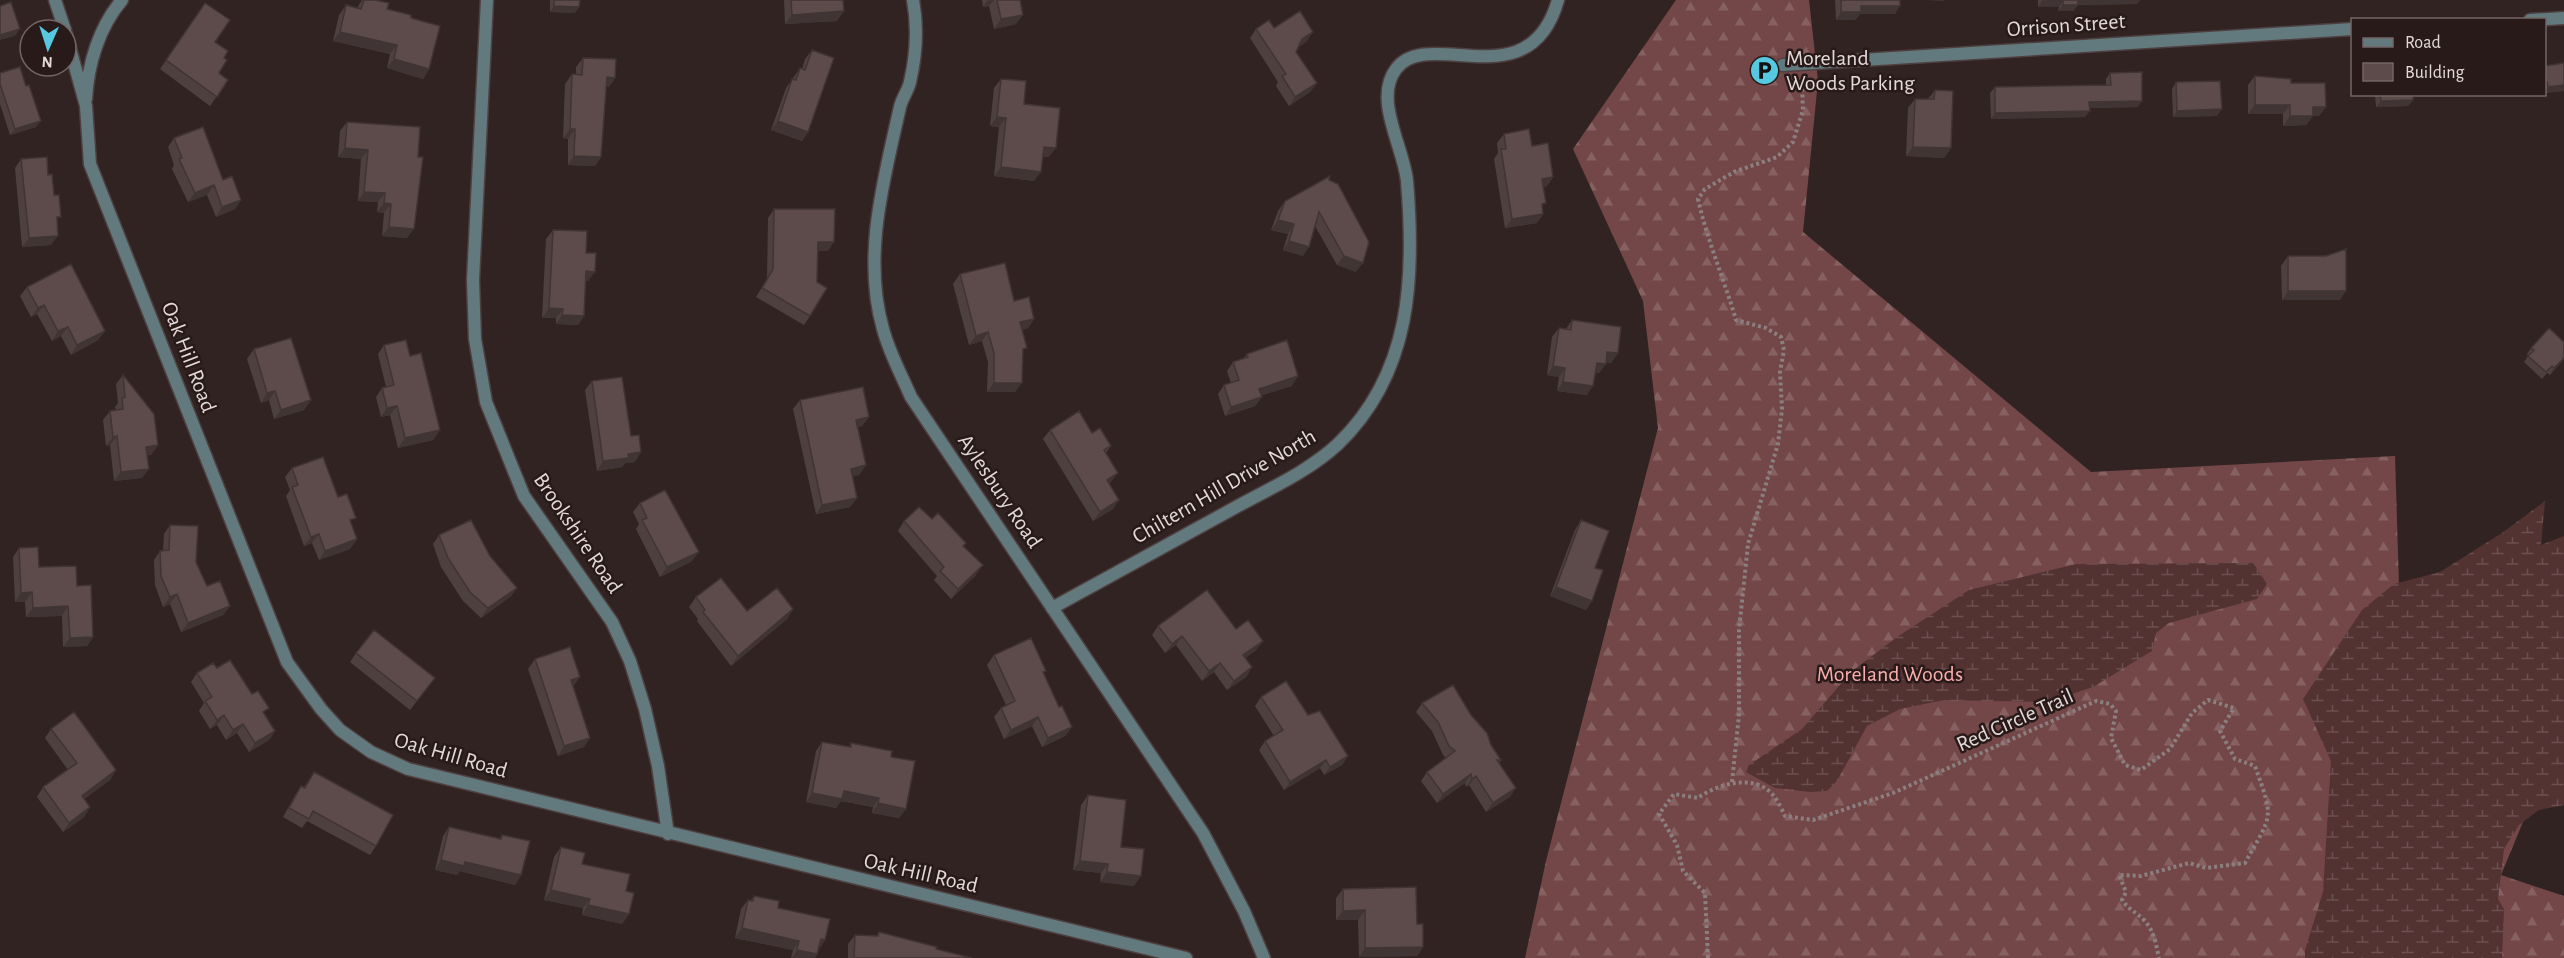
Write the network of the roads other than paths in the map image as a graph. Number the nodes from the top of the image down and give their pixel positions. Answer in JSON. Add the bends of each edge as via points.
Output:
{"nodes":[{"id":1,"x":55,"y":0,"type":"edge"},
{"id":2,"x":122,"y":0,"type":"edge"},
{"id":3,"x":487,"y":0,"type":"edge"},
{"id":4,"x":914,"y":0,"type":"edge"},
{"id":5,"x":1558,"y":0,"type":"edge"},
{"id":6,"x":61,"y":18,"type":"edge"},
{"id":7,"x":2564,"y":18,"type":"edge"},
{"id":8,"x":2546,"y":19,"type":"edge"},
{"id":9,"x":2351,"y":29,"type":"edge"},
{"id":10,"x":1784,"y":65,"type":"road end"},
{"id":11,"x":78,"y":76,"type":"edge"},
{"id":12,"x":86,"y":106,"type":"junction"},
{"id":13,"x":1053,"y":608,"type":"junction"},
{"id":14,"x":668,"y":834,"type":"junction"},
{"id":15,"x":1186,"y":958,"type":"edge"},
{"id":16,"x":1264,"y":958,"type":"edge"}],
"edges":[{"from":1,"to":6,"type":"street","name":"Oak Hill Road"},
{"from":2,"to":12,"type":"street","via":[[95,49]]},
{"from":3,"to":14,"type":"street","name":"Brookshire Road","via":[[473,280],[475,339],[486,402],[524,496],[612,622],[630,661],[652,737]]},
{"from":4,"to":13,"type":"street","name":"Aylesbury Road","via":[[916,39],[910,85],[900,104],[875,237],[874,277],[883,329],[911,396]]},
{"from":5,"to":13,"type":"street","name":"Chiltern Hill Drive North","via":[[1545,28],[1530,44],[1511,54],[1488,58],[1423,54],[1404,60],[1395,70],[1388,88],[1389,108],[1406,166],[1412,249],[1409,302],[1390,369],[1353,427],[1319,459]]},
{"from":7,"to":8,"type":"street"},
{"from":9,"to":10,"type":"street","name":"Orrison Street"},
{"from":11,"to":12,"type":"street","name":"Oak Hill Road"},
{"from":12,"to":14,"type":"street","name":"Oak Hill Road","via":[[90,164],[287,662],[321,709],[340,730],[388,762]]},
{"from":13,"to":16,"type":"street","name":"Aylesbury Road","via":[[1203,833]]},
{"from":14,"to":15,"type":"street","name":"Oak Hill Road"}]}
